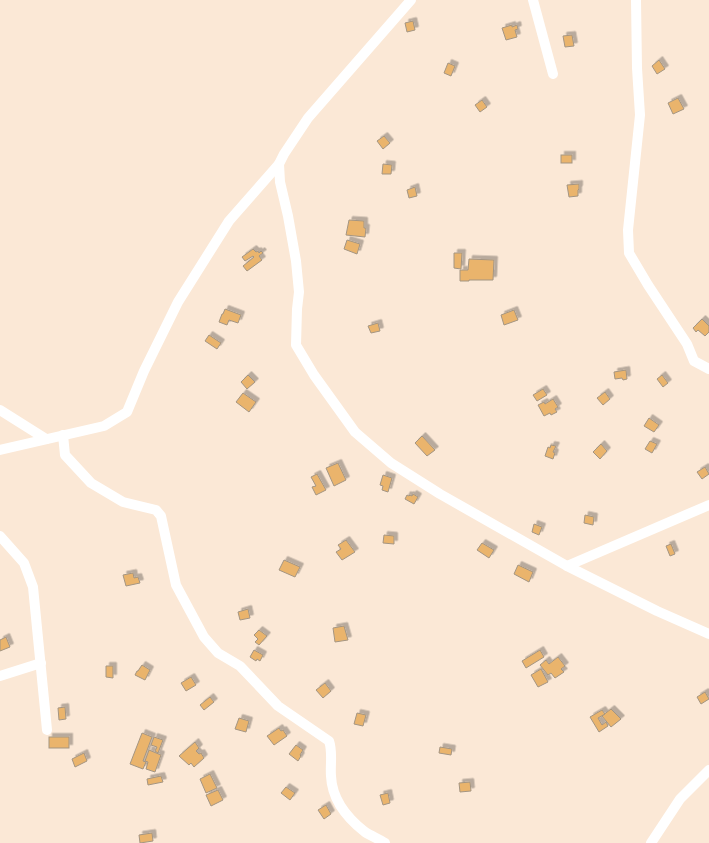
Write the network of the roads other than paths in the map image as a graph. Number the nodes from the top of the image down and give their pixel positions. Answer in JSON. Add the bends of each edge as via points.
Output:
{"nodes":[{"id":1,"x":411,"y":0,"type":"edge"},
{"id":2,"x":533,"y":0,"type":"edge"},
{"id":3,"x":636,"y":0,"type":"edge"},
{"id":4,"x":553,"y":74,"type":"dead end"},
{"id":5,"x":279,"y":164,"type":"junction"},
{"id":6,"x":709,"y":369,"type":"edge"},
{"id":7,"x":0,"y":410,"type":"edge"},
{"id":8,"x":63,"y":435,"type":"junction"},
{"id":9,"x":46,"y":439,"type":"junction"},
{"id":10,"x":0,"y":450,"type":"edge"},
{"id":11,"x":709,"y":505,"type":"edge"},
{"id":12,"x":0,"y":536,"type":"edge"},
{"id":13,"x":567,"y":566,"type":"junction"},
{"id":14,"x":709,"y":634,"type":"edge"},
{"id":15,"x":41,"y":663,"type":"junction"},
{"id":16,"x":0,"y":676,"type":"edge"},
{"id":17,"x":47,"y":730,"type":"dead end"},
{"id":18,"x":709,"y":770,"type":"edge"},
{"id":19,"x":385,"y":843,"type":"edge"},
{"id":20,"x":651,"y":843,"type":"edge"}],
"edges":[{"from":1,"to":5,"type":"street","via":[[308,118]]},
{"from":2,"to":4,"type":"street"},
{"from":3,"to":6,"type":"street","via":[[640,115],[628,230],[629,253],[687,344],[694,361]]},
{"from":5,"to":8,"type":"street","via":[[229,221],[178,302],[127,412],[104,426]]},
{"from":5,"to":13,"type":"street","via":[[297,268],[296,345],[314,375],[355,432],[391,463]]},
{"from":7,"to":9,"type":"street"},
{"from":8,"to":9,"type":"street"},
{"from":8,"to":19,"type":"street","via":[[66,456],[91,483],[123,502],[156,510],[161,516],[176,585],[204,636],[218,653],[240,666],[278,706],[328,741],[331,747],[330,778],[344,813],[365,832]]},
{"from":9,"to":10,"type":"street"},
{"from":11,"to":13,"type":"street"},
{"from":12,"to":15,"type":"street","via":[[24,563],[33,587]]},
{"from":13,"to":14,"type":"street"},
{"from":15,"to":16,"type":"street"},
{"from":15,"to":17,"type":"street"},
{"from":18,"to":20,"type":"street","via":[[680,799]]}]}
